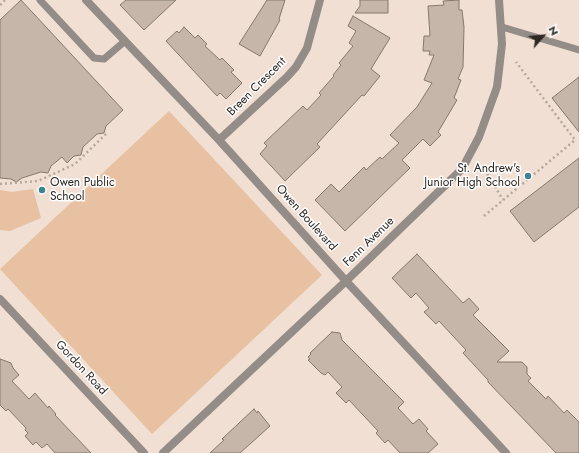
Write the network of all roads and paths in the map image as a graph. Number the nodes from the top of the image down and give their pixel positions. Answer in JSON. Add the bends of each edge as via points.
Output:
{"nodes":[{"id":1,"x":5,"y":0,"type":"edge"},
{"id":2,"x":40,"y":0,"type":"edge"},
{"id":3,"x":86,"y":0,"type":"edge"},
{"id":4,"x":320,"y":0,"type":"edge"},
{"id":5,"x":499,"y":0,"type":"edge"},
{"id":6,"x":0,"y":5,"type":"edge"},
{"id":7,"x":502,"y":27,"type":"junction"},
{"id":8,"x":125,"y":41,"type":"junction"},
{"id":9,"x":579,"y":50,"type":"edge"},
{"id":10,"x":516,"y":62,"type":"dead end"},
{"id":11,"x":106,"y":134,"type":"dead end"},
{"id":12,"x":219,"y":140,"type":"junction"},
{"id":13,"x":482,"y":166,"type":"dead end"},
{"id":14,"x":0,"y":184,"type":"edge"},
{"id":15,"x":503,"y":200,"type":"junction"},
{"id":16,"x":484,"y":216,"type":"dead end"},
{"id":17,"x":346,"y":281,"type":"junction"},
{"id":18,"x":0,"y":299,"type":"edge"},
{"id":19,"x":144,"y":453,"type":"edge"},
{"id":20,"x":163,"y":453,"type":"edge"},
{"id":21,"x":506,"y":453,"type":"edge"}],
"edges":[{"from":1,"to":6,"type":"path"},
{"from":2,"to":8,"type":"lane","via":[[94,58],[104,59]]},
{"from":3,"to":8,"type":"street","name":"Owen Boulevard"},
{"from":4,"to":12,"type":"street","name":"Breen Crescent","via":[[307,48],[296,67]]},
{"from":5,"to":7,"type":"street","name":"Fenn Avenue"},
{"from":7,"to":9,"type":"lane"},
{"from":7,"to":17,"type":"street","name":"Fenn Avenue","via":[[497,87],[483,126],[462,169]]},
{"from":8,"to":12,"type":"street","name":"Owen Boulevard"},
{"from":10,"to":15,"type":"path","via":[[575,140]]},
{"from":11,"to":14,"type":"path","via":[[75,164],[38,181]]},
{"from":12,"to":17,"type":"street","name":"Owen Boulevard"},
{"from":13,"to":15,"type":"path"},
{"from":15,"to":16,"type":"path"},
{"from":17,"to":20,"type":"street","name":"Fenn Avenue"},
{"from":17,"to":21,"type":"street","name":"Owen Boulevard"},
{"from":18,"to":19,"type":"street","name":"Gordon Road"}]}
